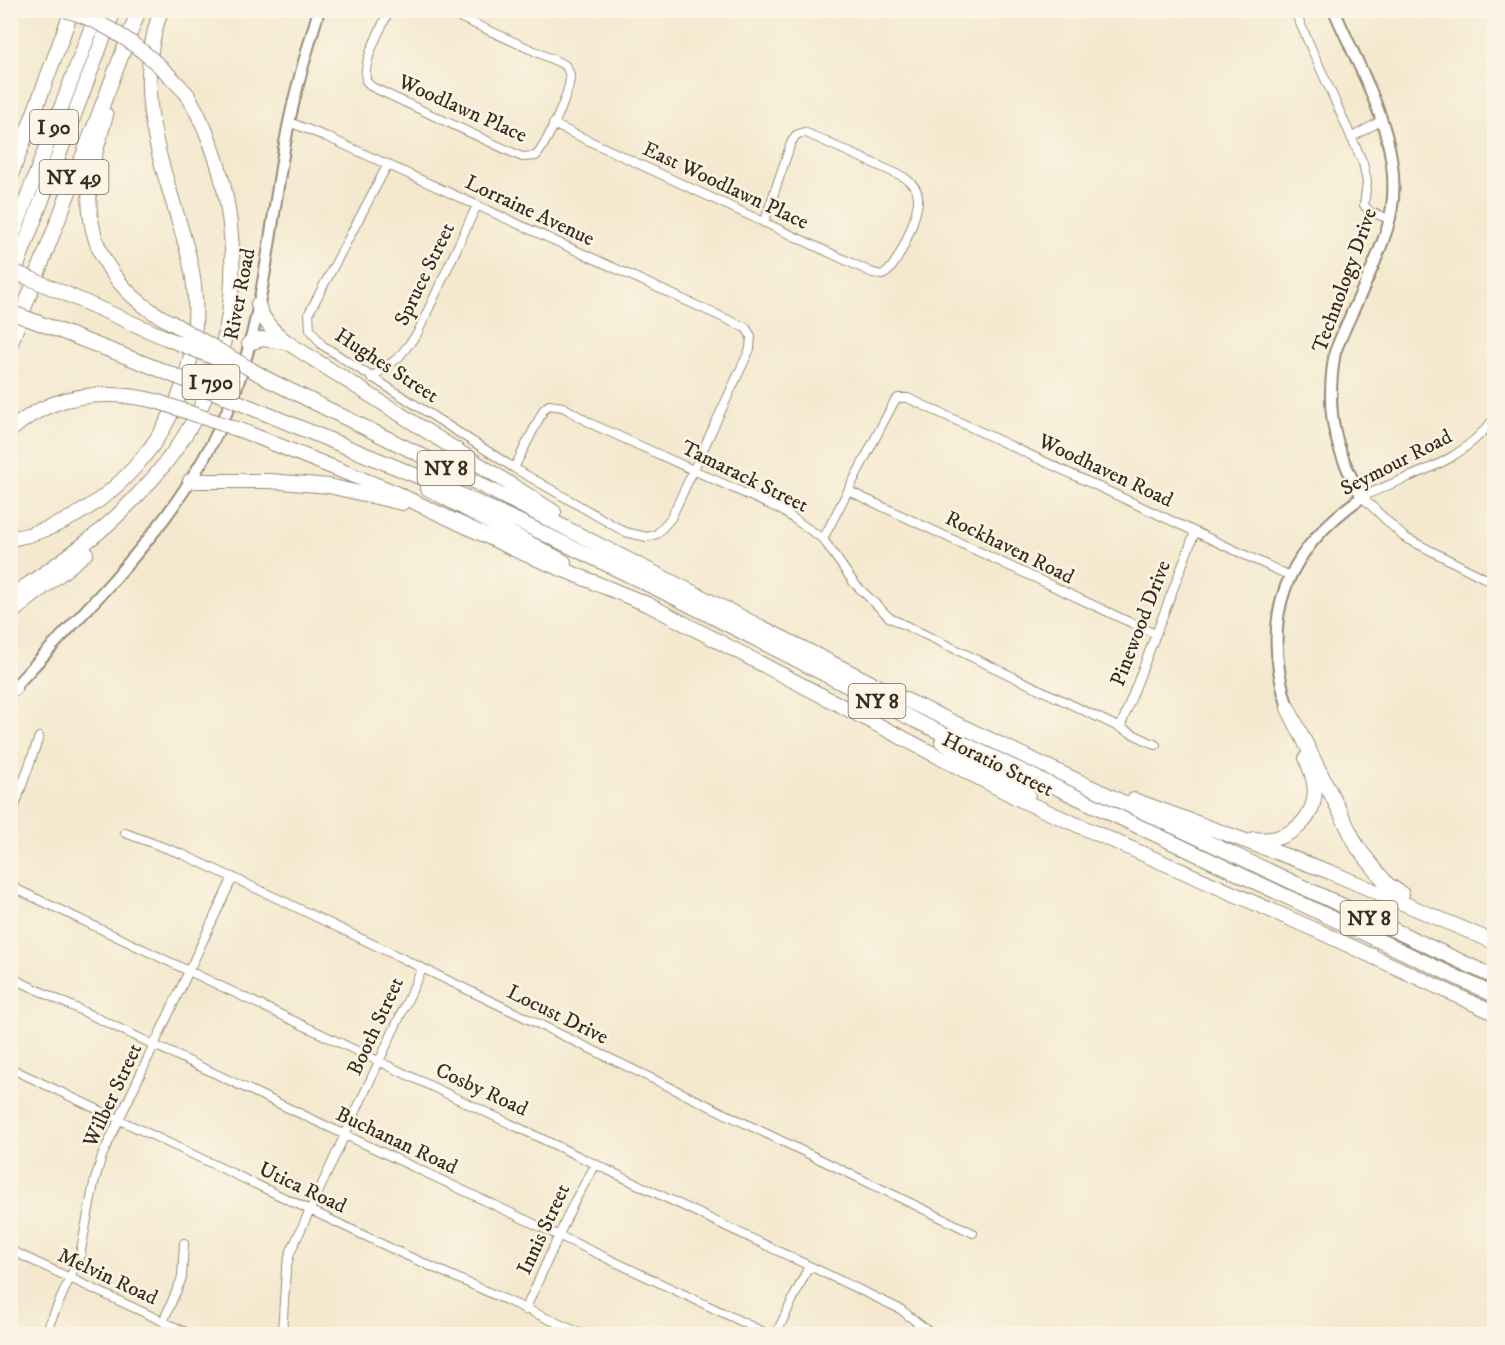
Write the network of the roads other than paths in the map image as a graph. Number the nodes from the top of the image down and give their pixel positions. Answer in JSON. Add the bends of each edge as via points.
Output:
{"nodes":[{"id":1,"x":66,"y":10,"type":"edge"},
{"id":2,"x":72,"y":10,"type":"edge"},
{"id":3,"x":98,"y":10,"type":"edge"},
{"id":4,"x":114,"y":10,"type":"edge"},
{"id":5,"x":139,"y":10,"type":"edge"},
{"id":6,"x":161,"y":10,"type":"edge"},
{"id":7,"x":319,"y":10,"type":"edge"},
{"id":8,"x":389,"y":10,"type":"edge"},
{"id":9,"x":444,"y":10,"type":"edge"},
{"id":10,"x":1294,"y":10,"type":"edge"},
{"id":11,"x":1334,"y":10,"type":"edge"},
{"id":12,"x":121,"y":56,"type":"junction"},
{"id":13,"x":1382,"y":120,"type":"junction"},
{"id":14,"x":289,"y":122,"type":"junction"},
{"id":15,"x":553,"y":124,"type":"junction"},
{"id":16,"x":1351,"y":138,"type":"junction"},
{"id":17,"x":388,"y":164,"type":"junction"},
{"id":18,"x":10,"y":178,"type":"edge"},
{"id":19,"x":477,"y":205,"type":"junction"},
{"id":20,"x":1390,"y":219,"type":"junction"},
{"id":21,"x":764,"y":223,"type":"junction"},
{"id":22,"x":10,"y":243,"type":"edge"},
{"id":23,"x":10,"y":270,"type":"edge"},
{"id":24,"x":10,"y":284,"type":"edge"},
{"id":25,"x":258,"y":304,"type":"junction"},
{"id":26,"x":10,"y":312,"type":"edge"},
{"id":27,"x":249,"y":343,"type":"junction"},
{"id":28,"x":288,"y":343,"type":"junction"},
{"id":29,"x":10,"y":345,"type":"edge"},
{"id":30,"x":371,"y":378,"type":"junction"},
{"id":31,"x":268,"y":380,"type":"junction"},
{"id":32,"x":1494,"y":419,"type":"edge"},
{"id":33,"x":192,"y":424,"type":"junction"},
{"id":34,"x":10,"y":431,"type":"edge"},
{"id":35,"x":382,"y":461,"type":"junction"},
{"id":36,"x":514,"y":468,"type":"junction"},
{"id":37,"x":693,"y":469,"type":"junction"},
{"id":38,"x":190,"y":481,"type":"junction"},
{"id":39,"x":849,"y":491,"type":"junction"},
{"id":40,"x":1362,"y":497,"type":"junction"},
{"id":41,"x":438,"y":513,"type":"junction"},
{"id":42,"x":1195,"y":532,"type":"junction"},
{"id":43,"x":10,"y":538,"type":"edge"},
{"id":44,"x":823,"y":539,"type":"junction"},
{"id":45,"x":624,"y":556,"type":"junction"},
{"id":46,"x":1290,"y":576,"type":"junction"},
{"id":47,"x":1494,"y":583,"type":"edge"},
{"id":48,"x":616,"y":591,"type":"junction"},
{"id":49,"x":10,"y":597,"type":"edge"},
{"id":50,"x":10,"y":614,"type":"edge"},
{"id":51,"x":1155,"y":634,"type":"junction"},
{"id":52,"x":12,"y":689,"type":"edge"},
{"id":53,"x":1288,"y":708,"type":"junction"},
{"id":54,"x":914,"y":720,"type":"junction"},
{"id":55,"x":1120,"y":728,"type":"junction"},
{"id":56,"x":39,"y":737,"type":"dead end"},
{"id":57,"x":1156,"y":745,"type":"dead end"},
{"id":58,"x":1065,"y":776,"type":"junction"},
{"id":59,"x":10,"y":820,"type":"edge"},
{"id":60,"x":125,"y":833,"type":"dead end"},
{"id":61,"x":1235,"y":835,"type":"junction"},
{"id":62,"x":1100,"y":836,"type":"junction"},
{"id":63,"x":233,"y":878,"type":"junction"},
{"id":64,"x":10,"y":886,"type":"edge"},
{"id":65,"x":1432,"y":913,"type":"junction"},
{"id":66,"x":1494,"y":942,"type":"edge"},
{"id":67,"x":1453,"y":957,"type":"junction"},
{"id":68,"x":422,"y":969,"type":"junction"},
{"id":69,"x":1494,"y":970,"type":"edge"},
{"id":70,"x":190,"y":971,"type":"junction"},
{"id":71,"x":10,"y":977,"type":"edge"},
{"id":72,"x":1494,"y":977,"type":"edge"},
{"id":73,"x":1494,"y":995,"type":"edge"},
{"id":74,"x":1494,"y":1013,"type":"edge"},
{"id":75,"x":154,"y":1046,"type":"junction"},
{"id":76,"x":380,"y":1060,"type":"junction"},
{"id":77,"x":10,"y":1068,"type":"edge"},
{"id":78,"x":120,"y":1120,"type":"junction"},
{"id":79,"x":344,"y":1135,"type":"junction"},
{"id":80,"x":596,"y":1164,"type":"junction"},
{"id":81,"x":310,"y":1209,"type":"junction"},
{"id":82,"x":973,"y":1233,"type":"dead end"},
{"id":83,"x":560,"y":1236,"type":"junction"},
{"id":84,"x":184,"y":1243,"type":"dead end"},
{"id":85,"x":10,"y":1250,"type":"edge"},
{"id":86,"x":808,"y":1266,"type":"junction"},
{"id":87,"x":71,"y":1278,"type":"junction"},
{"id":88,"x":525,"y":1310,"type":"junction"},
{"id":89,"x":163,"y":1322,"type":"junction"},
{"id":90,"x":45,"y":1335,"type":"edge"},
{"id":91,"x":190,"y":1335,"type":"edge"},
{"id":92,"x":282,"y":1335,"type":"edge"},
{"id":93,"x":582,"y":1335,"type":"edge"},
{"id":94,"x":768,"y":1335,"type":"edge"},
{"id":95,"x":776,"y":1335,"type":"edge"},
{"id":96,"x":932,"y":1335,"type":"edge"}],
"edges":[{"from":1,"to":33,"type":"highway","number":"I 790","bridge":true,"via":[[128,40],[168,72],[187,94],[206,129],[222,174],[231,232],[229,305],[216,368]]},
{"from":2,"to":18,"type":"highway","number":"NY 49"},
{"from":3,"to":22,"type":"highway","number":"I 90"},
{"from":4,"to":24,"type":"highway","number":"I 90"},
{"from":5,"to":12,"type":"highway","number":"NY 49"},
{"from":6,"to":43,"type":"highway","via":[[149,53],[150,113],[194,283],[195,335],[191,360],[182,391],[163,431],[125,478],[109,493],[64,521]]},
{"from":7,"to":14,"type":"main road","name":"River Road"},
{"from":8,"to":15,"type":"street","name":"Woodlawn Place","via":[[365,72],[372,87],[522,157],[536,156]]},
{"from":9,"to":15,"type":"street","name":"Woodlawn Place","via":[[565,65],[570,76]]},
{"from":10,"to":16,"type":"street"},
{"from":11,"to":13,"type":"main road","name":"Technology Drive"},
{"from":12,"to":29,"type":"highway","number":"NY 49"},
{"from":12,"to":31,"type":"highway","bridge":true,"via":[[90,180],[92,223],[101,254],[117,281],[146,310]]},
{"from":13,"to":16,"type":"street"},
{"from":13,"to":20,"type":"main road","name":"Technology Drive","via":[[1393,165]]},
{"from":14,"to":17,"type":"street","name":"Lorraine Avenue"},
{"from":14,"to":25,"type":"main road","name":"River Road"},
{"from":15,"to":21,"type":"street","name":"East Woodlawn Place"},
{"from":16,"to":20,"type":"street","via":[[1367,182],[1364,205],[1370,212]]},
{"from":17,"to":19,"type":"street","name":"Lorraine Avenue"},
{"from":17,"to":30,"type":"street","name":"Hughes Street","via":[[308,320],[322,345]]},
{"from":19,"to":30,"type":"street","name":"Spruce Street","via":[[417,334],[399,357]]},
{"from":19,"to":37,"type":"street","name":"Lorraine Avenue","via":[[746,328],[751,336],[750,349]]},
{"from":20,"to":40,"type":"main road","name":"Technology Drive","via":[[1335,352],[1332,371],[1330,398],[1337,445]]},
{"from":21,"to":21,"type":"street","name":"East Woodlawn Place","via":[[792,141],[804,132],[904,177],[917,191],[914,219],[895,266],[884,275]]},
{"from":23,"to":31,"type":"highway","number":"NY 8","bridge":true},
{"from":25,"to":27,"type":"main road","name":"River Road"},
{"from":25,"to":28,"type":"highway","via":[[272,331]]},
{"from":26,"to":35,"type":"highway","number":"NY 8","bridge":true},
{"from":27,"to":28,"type":"highway","via":[[262,339]]},
{"from":27,"to":38,"type":"main road","name":"River Road","via":[[231,400]]},
{"from":28,"to":45,"type":"highway"},
{"from":30,"to":36,"type":"street","name":"Hughes Street"},
{"from":31,"to":45,"type":"highway","number":"NY 8"},
{"from":32,"to":40,"type":"street","name":"Seymour Road","via":[[1468,447],[1449,460]]},
{"from":33,"to":49,"type":"highway","number":"I 790","via":[[144,489],[103,530]]},
{"from":33,"to":50,"type":"highway","via":[[141,504]]},
{"from":34,"to":41,"type":"highway","bridge":true,"via":[[67,399],[118,394],[156,401],[245,432]]},
{"from":35,"to":48,"type":"highway"},
{"from":35,"to":54,"type":"highway","number":"NY 8","via":[[638,579]]},
{"from":36,"to":37,"type":"street","name":"Tamarack Street","via":[[544,409],[556,405]]},
{"from":36,"to":37,"type":"street","name":"Hughes Street","via":[[625,532],[647,537],[663,529],[671,518]]},
{"from":37,"to":44,"type":"street","name":"Tamarack Street","via":[[781,510]]},
{"from":38,"to":41,"type":"highway","via":[[329,486]]},
{"from":38,"to":52,"type":"main road","name":"River Road","via":[[155,533]]},
{"from":39,"to":42,"type":"street","name":"Woodhaven Road","via":[[894,402],[908,398]]},
{"from":39,"to":44,"type":"street"},
{"from":39,"to":51,"type":"street","name":"Rockhaven Road"},
{"from":40,"to":46,"type":"main road","name":"Seymour Road","via":[[1320,530]]},
{"from":40,"to":47,"type":"street","via":[[1404,537]]},
{"from":41,"to":48,"type":"highway","name":"Horatio Street"},
{"from":42,"to":46,"type":"street","name":"Woodhaven Road"},
{"from":42,"to":51,"type":"street","name":"Pinewood Drive"},
{"from":44,"to":55,"type":"street","name":"Tamarack Street","via":[[854,583],[890,618]]},
{"from":45,"to":58,"type":"highway","number":"NY 8","via":[[891,693]]},
{"from":46,"to":53,"type":"main road","name":"Seymour Road","via":[[1276,637],[1281,685]]},
{"from":48,"to":62,"type":"highway","name":"Horatio Street","via":[[776,670],[948,764]]},
{"from":51,"to":55,"type":"street","name":"Pinewood Drive"},
{"from":53,"to":61,"type":"highway","via":[[1312,775],[1311,811],[1284,836],[1270,840]]},
{"from":53,"to":65,"type":"highway","via":[[1369,866],[1387,884]]},
{"from":54,"to":62,"type":"highway","via":[[928,733]]},
{"from":54,"to":73,"type":"highway","number":"NY 8"},
{"from":55,"to":57,"type":"street","name":"Tamarack Street"},
{"from":56,"to":59,"type":"street"},
{"from":58,"to":61,"type":"highway"},
{"from":58,"to":67,"type":"highway","number":"NY 8"},
{"from":60,"to":63,"type":"street","name":"Locust Drive"},
{"from":61,"to":65,"type":"highway"},
{"from":62,"to":74,"type":"highway","name":"Horatio Street"},
{"from":63,"to":68,"type":"street","name":"Locust Drive"},
{"from":63,"to":70,"type":"street","name":"Wilber Street"},
{"from":64,"to":70,"type":"street","name":"Cosby Road"},
{"from":65,"to":66,"type":"highway"},
{"from":67,"to":69,"type":"highway"},
{"from":67,"to":72,"type":"highway","number":"NY 8"},
{"from":68,"to":76,"type":"street","name":"Booth Street"},
{"from":68,"to":82,"type":"street","name":"Locust Drive"},
{"from":70,"to":75,"type":"street","name":"Wilber Street"},
{"from":70,"to":76,"type":"street","name":"Cosby Road"},
{"from":71,"to":75,"type":"street","name":"Buchanan Road"},
{"from":75,"to":78,"type":"street","name":"Wilber Street"},
{"from":75,"to":79,"type":"street","name":"Buchanan Road"},
{"from":76,"to":79,"type":"street","name":"Booth Street"},
{"from":76,"to":80,"type":"street","name":"Cosby Road"},
{"from":77,"to":78,"type":"street","name":"Utica Road"},
{"from":78,"to":81,"type":"street","name":"Utica Road"},
{"from":78,"to":87,"type":"street","name":"Wilber Street","via":[[102,1156],[80,1255]]},
{"from":79,"to":81,"type":"street","name":"Booth Street"},
{"from":79,"to":83,"type":"street","name":"Buchanan Road"},
{"from":80,"to":83,"type":"street","name":"Innis Street"},
{"from":80,"to":86,"type":"street","name":"Cosby Road"},
{"from":81,"to":88,"type":"street","name":"Utica Road"},
{"from":81,"to":92,"type":"street","name":"Booth Street","via":[[286,1270]]},
{"from":83,"to":88,"type":"street","name":"Innis Street"},
{"from":83,"to":94,"type":"street","name":"Buchanan Road"},
{"from":84,"to":89,"type":"street","via":[[182,1278]]},
{"from":85,"to":87,"type":"street","name":"Melvin Road"},
{"from":86,"to":95,"type":"street"},
{"from":86,"to":96,"type":"street","name":"Cosby Road","via":[[900,1309]]},
{"from":87,"to":89,"type":"street","name":"Melvin Road"},
{"from":87,"to":90,"type":"street","name":"Wilber Street"},
{"from":88,"to":93,"type":"street","name":"Utica Road"},
{"from":89,"to":91,"type":"street","name":"Melvin Road"}]}
